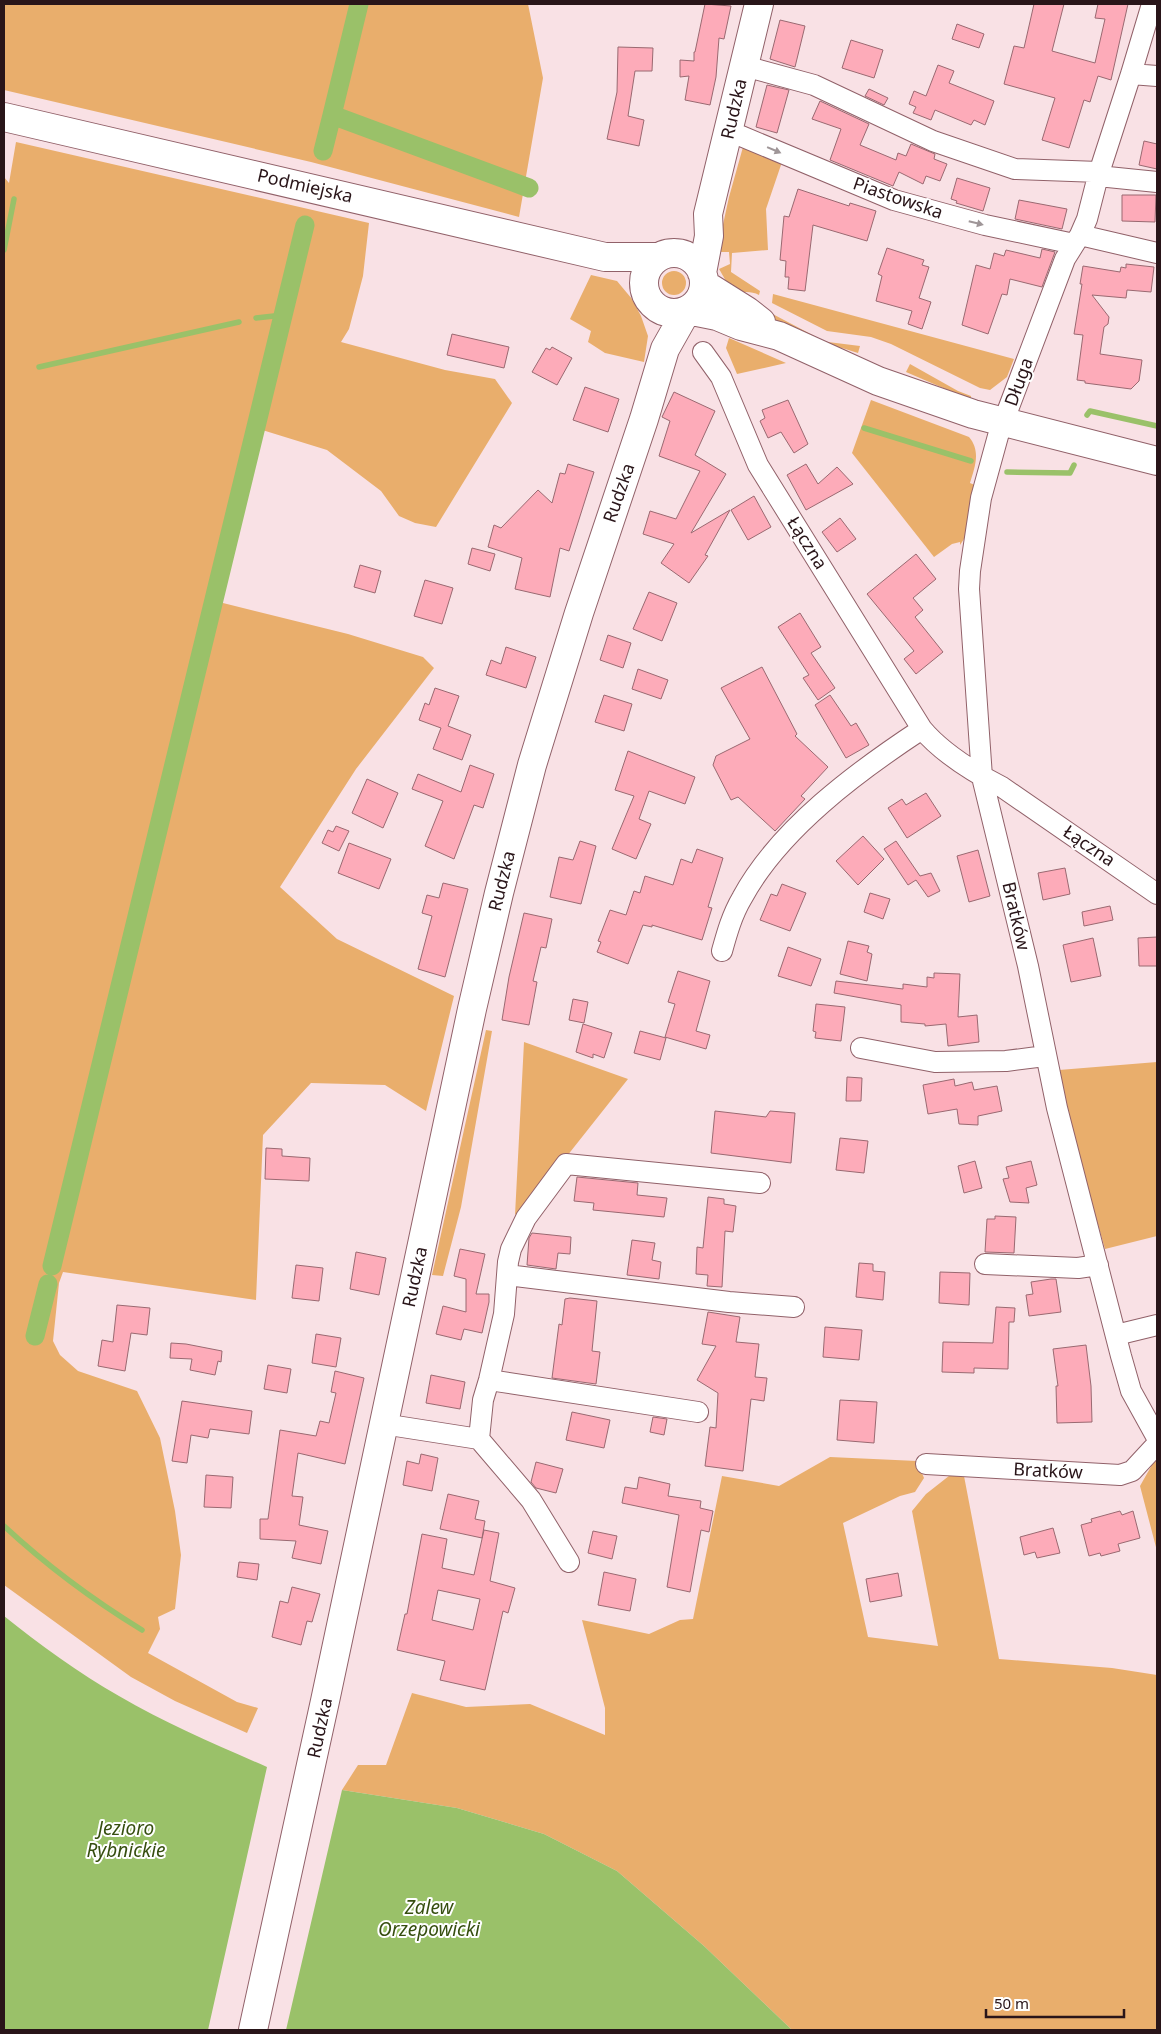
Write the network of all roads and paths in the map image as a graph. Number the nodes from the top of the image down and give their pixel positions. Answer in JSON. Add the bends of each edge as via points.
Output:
{"nodes":[{"id":1,"x":759,"y":4,"type":"edge"},
{"id":2,"x":1152,"y":4,"type":"edge"},
{"id":3,"x":744,"y":66,"type":"junction"},
{"id":4,"x":1131,"y":74,"type":"junction"},
{"id":5,"x":1157,"y":76,"type":"edge"},
{"id":6,"x":4,"y":117,"type":"edge"},
{"id":7,"x":728,"y":133,"type":"junction"},
{"id":8,"x":1099,"y":174,"type":"junction"},
{"id":9,"x":1157,"y":182,"type":"edge"},
{"id":10,"x":708,"y":214,"type":"junction"},
{"id":11,"x":1077,"y":240,"type":"junction"},
{"id":12,"x":1157,"y":253,"type":"edge"},
{"id":13,"x":664,"y":255,"type":"junction"},
{"id":14,"x":605,"y":257,"type":"junction"},
{"id":15,"x":703,"y":279,"type":"junction"},
{"id":16,"x":649,"y":298,"type":"junction"},
{"id":17,"x":686,"y":310,"type":"junction"},
{"id":18,"x":779,"y":336,"type":"junction"},
{"id":19,"x":665,"y":349,"type":"junction"},
{"id":20,"x":703,"y":352,"type":"dead end"},
{"id":21,"x":1003,"y":423,"type":"junction"},
{"id":22,"x":1157,"y":461,"type":"edge"},
{"id":23,"x":922,"y":730,"type":"junction"},
{"id":24,"x":982,"y":777,"type":"junction"},
{"id":25,"x":1157,"y":894,"type":"edge"},
{"id":26,"x":722,"y":951,"type":"dead end"},
{"id":27,"x":861,"y":1048,"type":"dead end"},
{"id":28,"x":1046,"y":1056,"type":"junction"},
{"id":29,"x":760,"y":1183,"type":"dead end"},
{"id":30,"x":985,"y":1264,"type":"dead end"},
{"id":31,"x":1098,"y":1264,"type":"junction"},
{"id":32,"x":507,"y":1275,"type":"junction"},
{"id":33,"x":794,"y":1307,"type":"dead end"},
{"id":34,"x":1157,"y":1325,"type":"edge"},
{"id":35,"x":1116,"y":1335,"type":"junction"},
{"id":36,"x":489,"y":1380,"type":"junction"},
{"id":37,"x":698,"y":1412,"type":"dead end"},
{"id":38,"x":383,"y":1424,"type":"junction"},
{"id":39,"x":1157,"y":1438,"type":"edge"},
{"id":40,"x":479,"y":1439,"type":"junction"},
{"id":41,"x":1157,"y":1444,"type":"edge"},
{"id":42,"x":926,"y":1464,"type":"dead end"},
{"id":43,"x":569,"y":1562,"type":"dead end"},
{"id":44,"x":253,"y":2030,"type":"edge"}],
"edges":[{"from":1,"to":3,"type":"main road","name":"Rudzka"},
{"from":2,"to":4,"type":"street","name":"Długa"},
{"from":3,"to":7,"type":"main road","name":"Rudzka"},
{"from":3,"to":8,"type":"street","via":[[814,86],[933,141],[1015,169]]},
{"from":4,"to":5,"type":"street"},
{"from":4,"to":8,"type":"street","name":"Długa"},
{"from":6,"to":14,"type":"main road","name":"Podmiejska"},
{"from":7,"to":10,"type":"main road","name":"Rudzka"},
{"from":7,"to":11,"type":"street","name":"Piastowska","one_way":true,"via":[[894,200],[985,225]]},
{"from":8,"to":9,"type":"street"},
{"from":8,"to":11,"type":"street","name":"Długa","via":[[1087,219]]},
{"from":10,"to":13,"type":"main road","name":"Rudzka","via":[[686,240]]},
{"from":10,"to":15,"type":"main road","name":"Rudzka","via":[[709,236]]},
{"from":11,"to":12,"type":"street","name":"Piastowska"},
{"from":11,"to":21,"type":"street","name":"Długa","via":[[1065,259]]},
{"from":13,"to":14,"type":"main road","name":"Podmiejska"},
{"from":13,"to":15,"type":"main road","via":[[679,253],[690,257]]},
{"from":13,"to":16,"type":"main road","via":[[651,263],[646,272],[644,281]]},
{"from":14,"to":16,"type":"main road","name":"Podmiejska"},
{"from":15,"to":17,"type":"main road","via":[[700,298]]},
{"from":15,"to":18,"type":"main road"},
{"from":16,"to":17,"type":"main road","via":[[671,313]]},
{"from":16,"to":19,"type":"main road"},
{"from":17,"to":18,"type":"main road","via":[[717,316]]},
{"from":17,"to":19,"type":"main road","name":"Rudzka"},
{"from":18,"to":21,"type":"main road","via":[[895,388]]},
{"from":19,"to":38,"type":"main road","name":"Rudzka","via":[[554,692],[520,812],[472,1009]]},
{"from":20,"to":23,"type":"street","name":"Łączna","via":[[722,376],[758,465]]},
{"from":21,"to":22,"type":"main road"},
{"from":21,"to":24,"type":"street","name":"Długa","via":[[984,486],[970,571]]},
{"from":23,"to":24,"type":"street","name":"Łączna","via":[[935,745]]},
{"from":23,"to":26,"type":"street","via":[[833,794],[772,855],[742,897]]},
{"from":24,"to":25,"type":"street","name":"Łączna","via":[[1002,787]]},
{"from":24,"to":28,"type":"street","name":"Bratków","via":[[1028,966]]},
{"from":27,"to":28,"type":"street","via":[[935,1062],[1006,1061]]},
{"from":28,"to":31,"type":"street","name":"Bratków"},
{"from":29,"to":32,"type":"street","via":[[566,1164],[519,1229],[511,1248]]},
{"from":30,"to":31,"type":"street","via":[[1078,1268]]},
{"from":31,"to":35,"type":"street","name":"Bratków"},
{"from":32,"to":33,"type":"street"},
{"from":32,"to":36,"type":"street","via":[[504,1314]]},
{"from":34,"to":35,"type":"street"},
{"from":35,"to":39,"type":"street","name":"Bratków","via":[[1131,1391]]},
{"from":36,"to":37,"type":"street"},
{"from":36,"to":40,"type":"street","via":[[483,1400]]},
{"from":38,"to":40,"type":"street"},
{"from":38,"to":44,"type":"main road","name":"Rudzka"},
{"from":40,"to":43,"type":"street","via":[[531,1500]]},
{"from":41,"to":42,"type":"street","name":"Bratków","via":[[1132,1471],[1120,1474]]}]}
